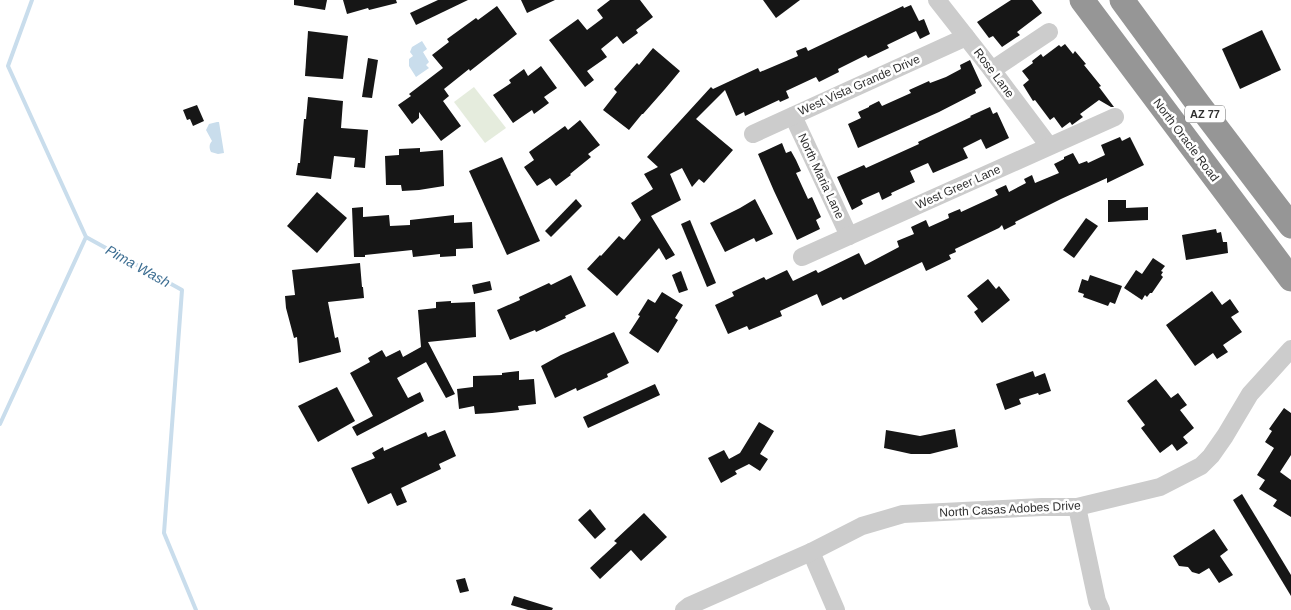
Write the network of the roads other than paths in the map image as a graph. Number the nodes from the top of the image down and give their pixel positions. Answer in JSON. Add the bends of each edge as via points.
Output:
{"nodes":[{"id":1,"x":937,"y":0,"type":"edge"},
{"id":2,"x":1082,"y":0,"type":"edge"},
{"id":3,"x":1122,"y":0,"type":"edge"},
{"id":4,"x":1049,"y":32,"type":"dead end"},
{"id":5,"x":966,"y":37,"type":"junction"},
{"id":6,"x":992,"y":70,"type":"junction"},
{"id":7,"x":793,"y":116,"type":"junction"},
{"id":8,"x":1115,"y":117,"type":"dead end"},
{"id":9,"x":753,"y":134,"type":"dead end"},
{"id":10,"x":1049,"y":146,"type":"junction"},
{"id":11,"x":1291,"y":228,"type":"edge"},
{"id":12,"x":849,"y":236,"type":"junction"},
{"id":13,"x":1263,"y":242,"type":"junction"},
{"id":14,"x":802,"y":257,"type":"dead end"},
{"id":15,"x":1291,"y":279,"type":"edge"},
{"id":16,"x":1291,"y":349,"type":"edge"},
{"id":17,"x":1077,"y":507,"type":"junction"},
{"id":18,"x":811,"y":552,"type":"junction"},
{"id":19,"x":684,"y":610,"type":"edge"},
{"id":20,"x":836,"y":610,"type":"edge"},
{"id":21,"x":1101,"y":610,"type":"edge"}],
"edges":[{"from":1,"to":5,"type":"street","name":"Rose Lane"},
{"from":2,"to":13,"type":"highway","name":"North Oracle Road","number":"AZ 77"},
{"from":3,"to":11,"type":"highway","number":"AZ 77"},
{"from":4,"to":6,"type":"street"},
{"from":5,"to":6,"type":"street","name":"Rose Lane"},
{"from":5,"to":7,"type":"street","name":"West Vista Grande Drive"},
{"from":6,"to":10,"type":"street","name":"Rose Lane"},
{"from":7,"to":9,"type":"street","name":"West Vista Grande Drive"},
{"from":7,"to":12,"type":"street","name":"North Maria Lane"},
{"from":8,"to":10,"type":"street","name":"West Greer Lane"},
{"from":10,"to":12,"type":"street","name":"West Greer Lane"},
{"from":11,"to":13,"type":"street"},
{"from":12,"to":14,"type":"street","name":"West Greer Lane"},
{"from":13,"to":15,"type":"highway","name":"North Oracle Road","number":"AZ 77"},
{"from":16,"to":17,"type":"street","name":"North Casas Adobes Drive","via":[[1250,394],[1225,436],[1201,466],[1160,487]]},
{"from":17,"to":18,"type":"street","name":"North Casas Adobes Drive","via":[[903,514],[862,526]]},
{"from":17,"to":21,"type":"street"},
{"from":18,"to":19,"type":"street","name":"North Casas Adobes Drive"},
{"from":18,"to":20,"type":"street"}]}
